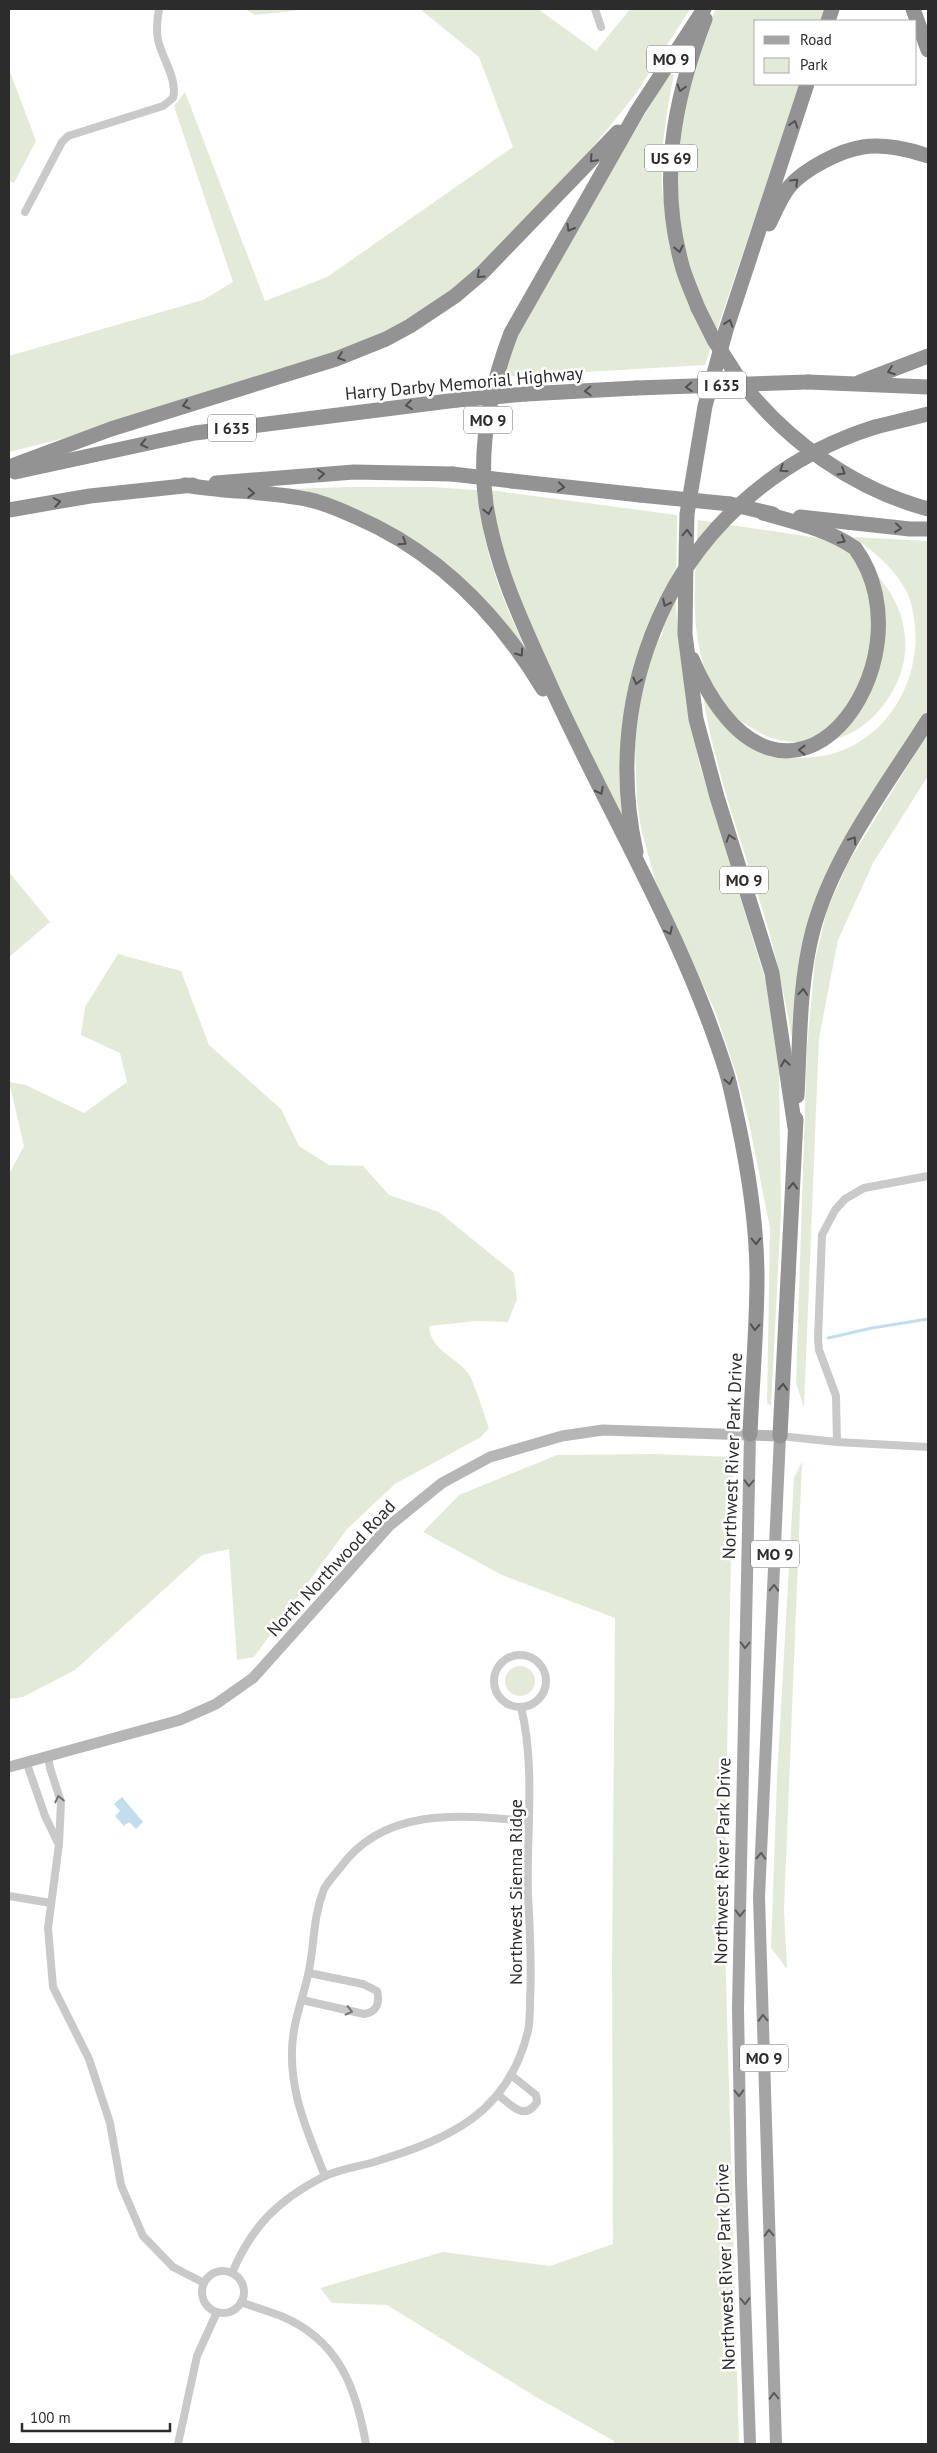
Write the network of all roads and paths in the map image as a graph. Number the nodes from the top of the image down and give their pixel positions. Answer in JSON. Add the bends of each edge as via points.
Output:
{"nodes":[{"id":1,"x":159,"y":9,"type":"edge"},
{"id":2,"x":594,"y":9,"type":"edge"},
{"id":3,"x":704,"y":9,"type":"edge"},
{"id":4,"x":709,"y":9,"type":"edge"},
{"id":5,"x":913,"y":9,"type":"edge"},
{"id":6,"x":600,"y":27,"type":"dead end"},
{"id":7,"x":928,"y":50,"type":"edge"},
{"id":8,"x":807,"y":85,"type":"edge"},
{"id":9,"x":638,"y":110,"type":"junction"},
{"id":10,"x":928,"y":156,"type":"edge"},
{"id":11,"x":25,"y":212,"type":"dead end"},
{"id":12,"x":752,"y":254,"type":"junction"},
{"id":13,"x":928,"y":356,"type":"edge"},
{"id":14,"x":853,"y":384,"type":"junction"},
{"id":15,"x":928,"y":387,"type":"edge"},
{"id":16,"x":928,"y":414,"type":"edge"},
{"id":17,"x":9,"y":467,"type":"edge"},
{"id":18,"x":9,"y":473,"type":"edge"},
{"id":19,"x":185,"y":485,"type":"junction"},
{"id":20,"x":928,"y":508,"type":"edge"},
{"id":21,"x":9,"y":510,"type":"edge"},
{"id":22,"x":763,"y":513,"type":"junction"},
{"id":23,"x":928,"y":528,"type":"edge"},
{"id":24,"x":879,"y":568,"type":"dead end"},
{"id":25,"x":685,"y":634,"type":"junction"},
{"id":26,"x":928,"y":720,"type":"edge"},
{"id":27,"x":834,"y":746,"type":"dead end"},
{"id":28,"x":578,"y":748,"type":"junction"},
{"id":29,"x":648,"y":887,"type":"junction"},
{"id":30,"x":795,"y":1128,"type":"junction"},
{"id":31,"x":928,"y":1176,"type":"edge"},
{"id":32,"x":750,"y":1434,"type":"junction"},
{"id":33,"x":780,"y":1436,"type":"junction"},
{"id":34,"x":836,"y":1442,"type":"junction"},
{"id":35,"x":928,"y":1447,"type":"edge"},
{"id":36,"x":521,"y":1707,"type":"junction"},
{"id":37,"x":48,"y":1754,"type":"junction"},
{"id":38,"x":26,"y":1761,"type":"junction"},
{"id":39,"x":9,"y":1767,"type":"edge"},
{"id":40,"x":528,"y":1821,"type":"junction"},
{"id":41,"x":60,"y":1844,"type":"junction"},
{"id":42,"x":9,"y":1896,"type":"edge"},
{"id":43,"x":51,"y":1903,"type":"junction"},
{"id":44,"x":309,"y":1973,"type":"junction"},
{"id":45,"x":302,"y":2000,"type":"junction"},
{"id":46,"x":511,"y":2074,"type":"junction"},
{"id":47,"x":498,"y":2095,"type":"junction"},
{"id":48,"x":325,"y":2176,"type":"junction"},
{"id":49,"x":232,"y":2272,"type":"junction"},
{"id":50,"x":204,"y":2282,"type":"junction"},
{"id":51,"x":241,"y":2302,"type":"junction"},
{"id":52,"x":217,"y":2312,"type":"junction"},
{"id":53,"x":179,"y":2444,"type":"edge"},
{"id":54,"x":366,"y":2444,"type":"edge"},
{"id":55,"x":750,"y":2444,"type":"edge"},
{"id":56,"x":776,"y":2444,"type":"edge"}],
"edges":[{"from":1,"to":11,"type":"street","via":[[156,24],[158,41],[174,87],[172,98],[163,106],[68,136]]},
{"from":2,"to":6,"type":"street"},
{"from":3,"to":9,"type":"highway","number":"MO 9"},
{"from":4,"to":20,"type":"highway","number":"US 69","one_way":true,"bridge":true,"via":[[688,61],[678,98],[671,155],[676,237],[683,269],[698,308],[741,382],[778,424],[845,474]]},
{"from":5,"to":7,"type":"highway"},
{"from":12,"to":8,"type":"highway","number":"MO 9","one_way":true},
{"from":9,"to":17,"type":"highway","one_way":true,"via":[[482,273],[456,296],[410,326],[336,359],[111,429]]},
{"from":9,"to":28,"type":"highway","number":"MO 9","one_way":true,"via":[[511,332],[497,372],[484,444],[486,502],[501,570],[522,625]]},
{"from":12,"to":10,"type":"highway","one_way":true,"via":[[789,187],[823,161],[863,147],[888,146]]},
{"from":25,"to":12,"type":"highway","number":"MO 9","one_way":true,"via":[[688,514],[694,460],[726,330]]},
{"from":13,"to":14,"type":"highway","one_way":true},
{"from":14,"to":15,"type":"highway","name":"Harry Darby Memorial Highway","number":"I 635"},
{"from":14,"to":18,"type":"highway","name":"Harry Darby Memorial Highway","number":"I 635","one_way":true,"bridge":true,"via":[[808,382],[636,388],[457,400],[195,433]]},
{"from":16,"to":29,"type":"highway","one_way":true,"bridge":true,"via":[[842,437],[788,466],[741,502],[698,550],[672,591],[652,635],[633,703],[627,763],[634,842]]},
{"from":21,"to":19,"type":"highway","one_way":true},
{"from":19,"to":22,"type":"highway","one_way":true,"bridge":true,"via":[[354,472],[452,474],[730,504]]},
{"from":19,"to":28,"type":"highway","one_way":true,"via":[[307,499],[367,522],[426,557],[453,578],[501,627],[529,666]]},
{"from":22,"to":23,"type":"highway","one_way":true,"via":[[910,529]]},
{"from":22,"to":24,"type":"highway","one_way":true,"via":[[839,538]]},
{"from":27,"to":25,"type":"highway","one_way":true,"via":[[790,750],[761,742],[742,730],[719,706],[704,683],[692,660]]},
{"from":30,"to":25,"type":"highway","number":"MO 9","one_way":true,"via":[[772,973],[717,798],[696,719]]},
{"from":30,"to":26,"type":"highway","one_way":true,"via":[[804,980],[819,909],[842,857]]},
{"from":28,"to":29,"type":"highway","number":"MO 9","one_way":true},
{"from":29,"to":32,"type":"highway","name":"Northwest River Park Drive","number":"MO 9","one_way":true,"via":[[695,984],[727,1072],[751,1182],[757,1278]]},
{"from":33,"to":30,"type":"highway","number":"MO 9","one_way":true},
{"from":31,"to":34,"type":"street","via":[[878,1184],[857,1191],[835,1210],[822,1236],[818,1339],[836,1396]]},
{"from":32,"to":33,"type":"street","name":"North Northwood Road"},
{"from":32,"to":37,"type":"street","name":"North Northwood Road","via":[[603,1430],[562,1436],[490,1457],[442,1483],[389,1526],[253,1678],[216,1704],[180,1720]]},
{"from":32,"to":55,"type":"main road","name":"Northwest River Park Drive","number":"MO 9","one_way":true,"via":[[738,2008],[740,2182]]},
{"from":33,"to":34,"type":"street"},
{"from":56,"to":33,"type":"main road","number":"MO 9","one_way":true,"via":[[759,1897]]},
{"from":34,"to":35,"type":"street"},
{"from":36,"to":36,"type":"street","via":[[539,1699],[546,1680],[538,1662],[519,1655],[501,1663],[494,1682],[502,1700]]},
{"from":36,"to":40,"type":"street","name":"Northwest Sienna Ridge","via":[[527,1731],[531,1787]]},
{"from":37,"to":38,"type":"street","name":"North Northwood Road"},
{"from":41,"to":37,"type":"street","one_way":true,"via":[[61,1802]]},
{"from":38,"to":39,"type":"street","name":"North Northwood Road"},
{"from":38,"to":41,"type":"street","via":[[45,1816]]},
{"from":40,"to":44,"type":"street","via":[[441,1816],[397,1824],[367,1840],[346,1859],[325,1888],[313,1925]]},
{"from":40,"to":46,"type":"street","name":"Northwest Sienna Ridge","via":[[532,1976],[528,2028],[520,2060]]},
{"from":41,"to":43,"type":"street"},
{"from":42,"to":43,"type":"street"},
{"from":43,"to":50,"type":"street","via":[[48,1928],[53,1987],[89,2059],[110,2123],[121,2185],[143,2236],[173,2267]]},
{"from":44,"to":45,"type":"street"},
{"from":45,"to":44,"type":"street","one_way":true,"via":[[364,2014],[371,2013],[379,2000],[377,1991],[364,1984]]},
{"from":45,"to":48,"type":"street","via":[[291,2056],[294,2087],[301,2117]]},
{"from":46,"to":47,"type":"street","name":"Northwest Sienna Ridge"},
{"from":46,"to":47,"type":"street","via":[[536,2095],[537,2102],[527,2112],[521,2111]]},
{"from":47,"to":48,"type":"street","name":"Northwest Sienna Ridge","via":[[482,2113],[447,2135]]},
{"from":48,"to":49,"type":"street","name":"Northwest Sienna Ridge","via":[[286,2199],[261,2224],[248,2240]]},
{"from":49,"to":50,"type":"street","via":[[214,2273]]},
{"from":49,"to":51,"type":"street","via":[[242,2283]]},
{"from":50,"to":52,"type":"street","via":[[206,2303]]},
{"from":51,"to":52,"type":"street","via":[[230,2311]]},
{"from":51,"to":54,"type":"street","via":[[282,2316],[322,2342],[353,2387]]},
{"from":52,"to":53,"type":"street","via":[[196,2356]]}]}
